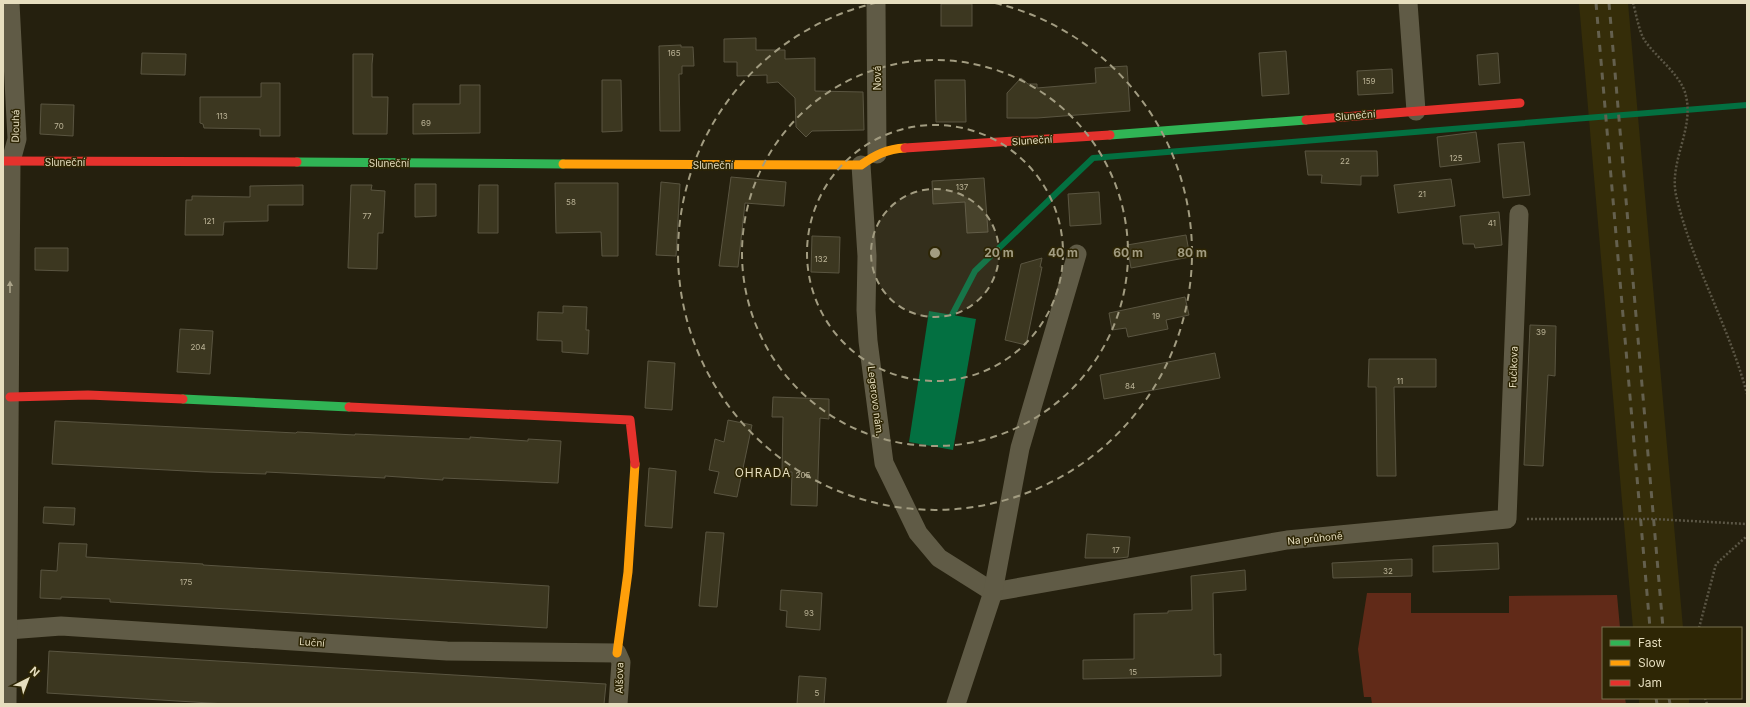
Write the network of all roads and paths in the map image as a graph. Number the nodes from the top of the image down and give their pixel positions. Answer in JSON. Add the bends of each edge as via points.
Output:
{"nodes":[{"id":1,"x":10,"y":3,"type":"edge"},
{"id":2,"x":876,"y":3,"type":"edge"},
{"id":3,"x":1408,"y":3,"type":"edge"},
{"id":4,"x":1633,"y":3,"type":"edge"},
{"id":5,"x":1520,"y":102,"type":"dead end"},
{"id":6,"x":1416,"y":111,"type":"junction"},
{"id":7,"x":877,"y":154,"type":"junction"},
{"id":8,"x":7,"y":161,"type":"edge"},
{"id":9,"x":862,"y":165,"type":"junction"},
{"id":10,"x":1519,"y":214,"type":"dead end"},
{"id":11,"x":1077,"y":254,"type":"dead end"},
{"id":12,"x":1747,"y":394,"type":"edge"},
{"id":13,"x":10,"y":397,"type":"junction"},
{"id":14,"x":6,"y":499,"type":"edge"},
{"id":15,"x":1507,"y":519,"type":"junction"},
{"id":16,"x":1747,"y":524,"type":"edge"},
{"id":17,"x":1747,"y":536,"type":"edge"},
{"id":18,"x":993,"y":592,"type":"junction"},
{"id":19,"x":1699,"y":627,"type":"edge"},
{"id":20,"x":8,"y":630,"type":"junction"},
{"id":21,"x":617,"y":653,"type":"junction"},
{"id":22,"x":7,"y":704,"type":"edge"},
{"id":23,"x":618,"y":704,"type":"edge"},
{"id":24,"x":956,"y":704,"type":"edge"}],
"edges":[{"from":1,"to":8,"type":"street","name":"Dlouhá","via":[[17,139]]},
{"from":2,"to":7,"type":"street","name":"Nová"},
{"from":3,"to":6,"type":"street"},
{"from":4,"to":12,"type":"path","via":[[1644,39],[1676,78],[1686,95],[1688,115],[1676,160],[1676,193],[1693,253],[1741,370]]},
{"from":5,"to":6,"type":"street","name":"Sluneční"},
{"from":6,"to":7,"type":"street","name":"Sluneční","via":[[893,149]]},
{"from":7,"to":9,"type":"street","name":"Sluneční"},
{"from":8,"to":9,"type":"street","name":"Sluneční"},
{"from":13,"to":8,"type":"street","name":"Dlouhá","one_way":true},
{"from":9,"to":18,"type":"street","name":"Legerovo nám.","via":[[867,256],[867,334],[884,463],[918,533],[938,558]]},
{"from":10,"to":15,"type":"street","name":"Fučíkova"},
{"from":11,"to":18,"type":"street","via":[[1020,448]]},
{"from":13,"to":14,"type":"street","name":"Dlouhá"},
{"from":13,"to":21,"type":"street","via":[[88,395],[630,420],[635,466],[628,572]]},
{"from":14,"to":20,"type":"street","name":"Dlouhá"},
{"from":15,"to":16,"type":"path"},
{"from":15,"to":18,"type":"street","name":"Na průhoně","via":[[1287,540]]},
{"from":17,"to":19,"type":"path","via":[[1716,564]]},
{"from":18,"to":24,"type":"street"},
{"from":20,"to":21,"type":"street","name":"Luční","via":[[61,626],[447,651]]},
{"from":20,"to":22,"type":"street","name":"Dlouhá"},
{"from":21,"to":23,"type":"street","name":"Alšova","via":[[621,662]]}]}
